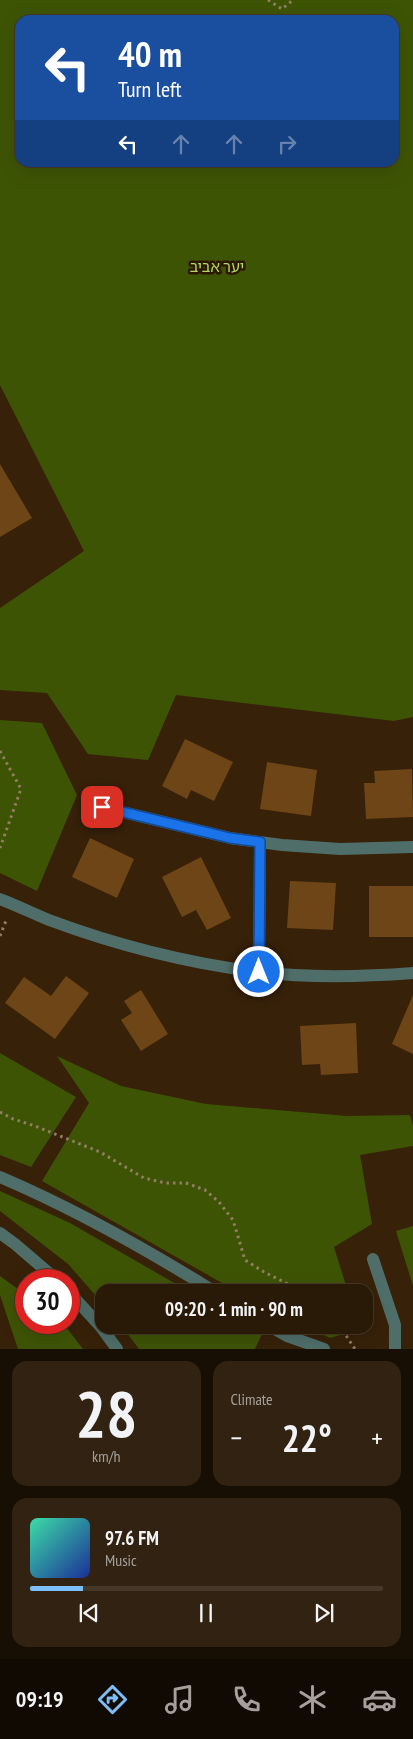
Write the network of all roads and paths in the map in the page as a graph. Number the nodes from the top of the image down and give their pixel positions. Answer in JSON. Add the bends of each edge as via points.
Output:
{"nodes":[{"id":1,"x":268,"y":0,"type":"edge"},
{"id":2,"x":293,"y":0,"type":"edge"},
{"id":3,"x":0,"y":751,"type":"edge"},
{"id":4,"x":102,"y":807,"type":"dead end"},
{"id":5,"x":260,"y":842,"type":"junction"},
{"id":6,"x":0,"y":846,"type":"edge"},
{"id":7,"x":413,"y":847,"type":"edge"},
{"id":8,"x":0,"y":899,"type":"edge"},
{"id":9,"x":259,"y":972,"type":"junction"},
{"id":10,"x":413,"y":973,"type":"edge"},
{"id":11,"x":0,"y":1112,"type":"edge"},
{"id":12,"x":0,"y":1177,"type":"edge"},
{"id":13,"x":0,"y":1224,"type":"edge"},
{"id":14,"x":0,"y":1234,"type":"edge"},
{"id":15,"x":373,"y":1259,"type":"dead end"},
{"id":16,"x":46,"y":1269,"type":"joint"},
{"id":17,"x":201,"y":1284,"type":"edge"},
{"id":18,"x":288,"y":1284,"type":"edge"},
{"id":19,"x":80,"y":1304,"type":"edge"},
{"id":20,"x":277,"y":1334,"type":"edge"},
{"id":21,"x":345,"y":1334,"type":"edge"},
{"id":22,"x":286,"y":1343,"type":"edge"},
{"id":23,"x":117,"y":1349,"type":"edge"},
{"id":24,"x":324,"y":1349,"type":"edge"},
{"id":25,"x":355,"y":1349,"type":"edge"},
{"id":26,"x":395,"y":1349,"type":"edge"}],
"edges":[{"from":1,"to":2,"type":"path","via":[[282,9]]},
{"from":3,"to":6,"type":"path","via":[[21,790]]},
{"from":4,"to":5,"type":"street","via":[[230,838]]},
{"from":5,"to":7,"type":"street","via":[[340,849]]},
{"from":5,"to":9,"type":"street"},
{"from":8,"to":9,"type":"street","via":[[48,919],[140,949]]},
{"from":9,"to":10,"type":"street","via":[[313,976]]},
{"from":11,"to":18,"type":"path","via":[[100,1152],[144,1178],[186,1183],[205,1190],[233,1220],[246,1260]]},
{"from":12,"to":17,"type":"street","via":[[94,1221]]},
{"from":13,"to":16,"type":"street"},
{"from":14,"to":16,"type":"street"},
{"from":15,"to":26,"type":"street","via":[[395,1325]]},
{"from":19,"to":23,"type":"street"},
{"from":20,"to":22,"type":"street"},
{"from":21,"to":25,"type":"path"},
{"from":22,"to":24,"type":"street"}]}
